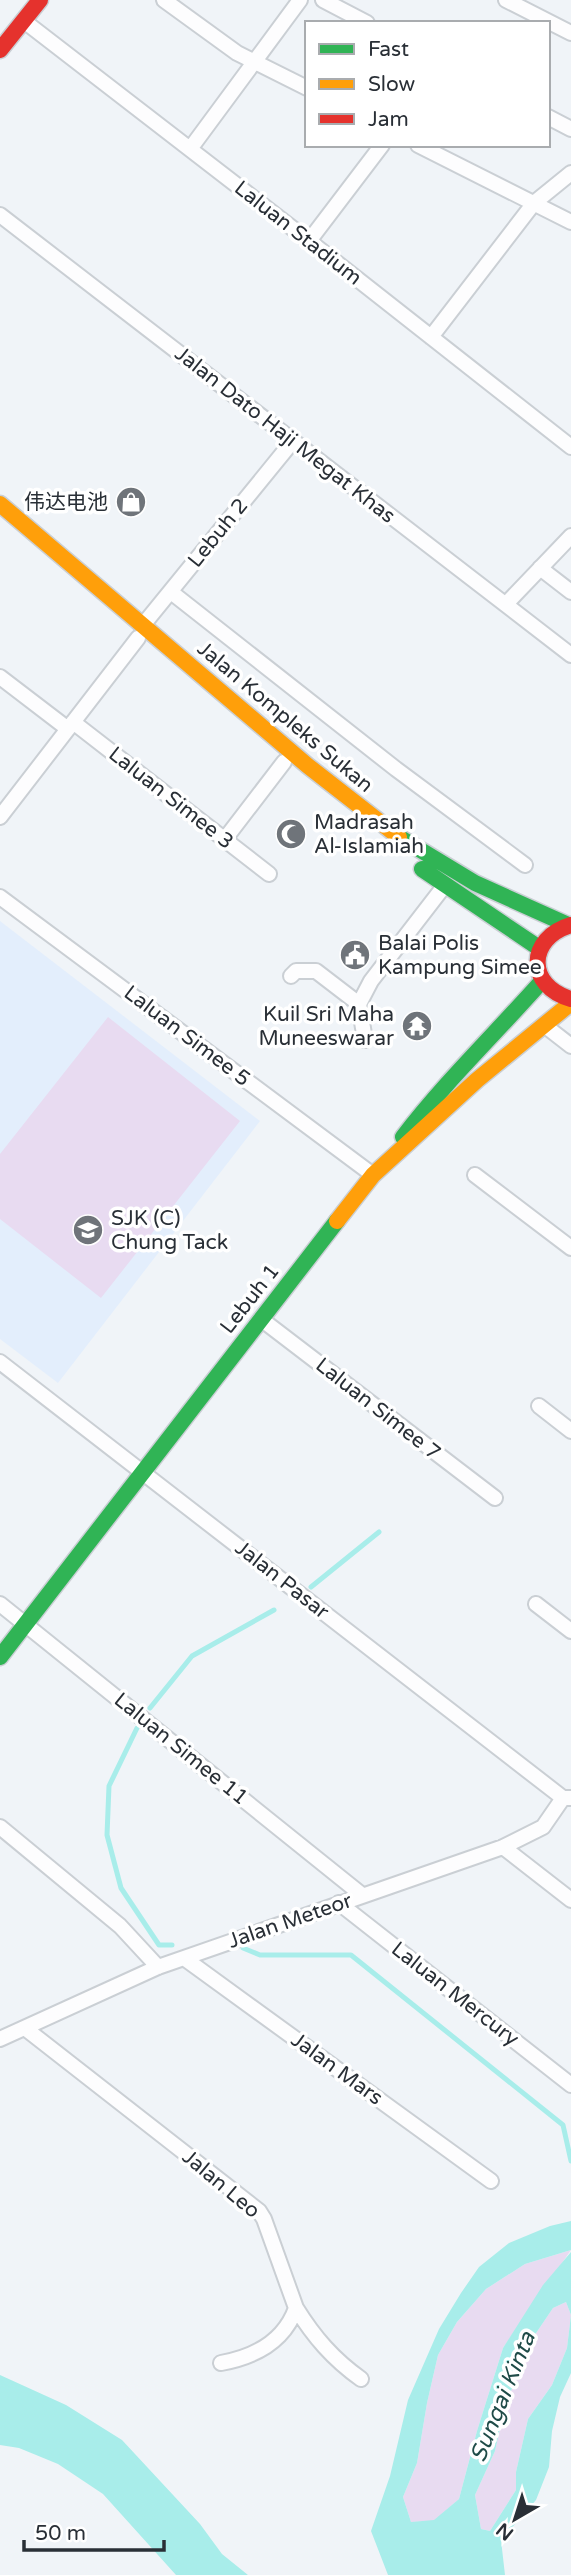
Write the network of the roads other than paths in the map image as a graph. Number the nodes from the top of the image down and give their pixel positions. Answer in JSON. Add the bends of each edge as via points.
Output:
{"nodes":[{"id":1,"x":40,"y":0,"type":"edge"},
{"id":2,"x":164,"y":0,"type":"edge"},
{"id":3,"x":300,"y":0,"type":"edge"},
{"id":4,"x":323,"y":0,"type":"edge"},
{"id":5,"x":506,"y":0,"type":"edge"},
{"id":6,"x":24,"y":21,"type":"junction"},
{"id":7,"x":363,"y":21,"type":"edge"},
{"id":8,"x":547,"y":21,"type":"edge"},
{"id":9,"x":550,"y":22,"type":"edge"},
{"id":10,"x":571,"y":33,"type":"edge"},
{"id":11,"x":0,"y":50,"type":"edge"},
{"id":12,"x":256,"y":62,"type":"junction"},
{"id":13,"x":305,"y":87,"type":"edge"},
{"id":14,"x":550,"y":118,"type":"edge"},
{"id":15,"x":571,"y":129,"type":"edge"},
{"id":16,"x":380,"y":147,"type":"edge"},
{"id":17,"x":422,"y":147,"type":"edge"},
{"id":18,"x":190,"y":149,"type":"junction"},
{"id":19,"x":571,"y":173,"type":"edge"},
{"id":20,"x":534,"y":203,"type":"junction"},
{"id":21,"x":0,"y":215,"type":"edge"},
{"id":22,"x":571,"y":222,"type":"edge"},
{"id":23,"x":309,"y":241,"type":"junction"},
{"id":24,"x":431,"y":337,"type":"junction"},
{"id":25,"x":292,"y":442,"type":"junction"},
{"id":26,"x":571,"y":447,"type":"edge"},
{"id":27,"x":0,"y":504,"type":"edge"},
{"id":28,"x":0,"y":520,"type":"edge"},
{"id":29,"x":571,"y":536,"type":"edge"},
{"id":30,"x":540,"y":568,"type":"junction"},
{"id":31,"x":171,"y":592,"type":"junction"},
{"id":32,"x":571,"y":592,"type":"edge"},
{"id":33,"x":506,"y":604,"type":"junction"},
{"id":34,"x":140,"y":632,"type":"junction"},
{"id":35,"x":571,"y":655,"type":"edge"},
{"id":36,"x":0,"y":677,"type":"edge"},
{"id":37,"x":71,"y":725,"type":"junction"},
{"id":38,"x":284,"y":762,"type":"junction"},
{"id":39,"x":0,"y":817,"type":"edge"},
{"id":40,"x":225,"y":839,"type":"junction"},
{"id":41,"x":525,"y":865,"type":"dead end"},
{"id":42,"x":269,"y":874,"type":"dead end"},
{"id":43,"x":446,"y":885,"type":"junction"},
{"id":44,"x":0,"y":897,"type":"edge"},
{"id":45,"x":569,"y":925,"type":"edge"},
{"id":46,"x":539,"y":948,"type":"junction"},
{"id":47,"x":291,"y":976,"type":"dead end"},
{"id":48,"x":542,"y":981,"type":"junction"},
{"id":49,"x":571,"y":1001,"type":"edge"},
{"id":50,"x":359,"y":1004,"type":"junction"},
{"id":51,"x":544,"y":1026,"type":"junction"},
{"id":52,"x":365,"y":1040,"type":"dead end"},
{"id":53,"x":571,"y":1046,"type":"edge"},
{"id":54,"x":373,"y":1175,"type":"junction"},
{"id":55,"x":475,"y":1175,"type":"dead end"},
{"id":56,"x":571,"y":1248,"type":"edge"},
{"id":57,"x":261,"y":1319,"type":"junction"},
{"id":58,"x":0,"y":1362,"type":"edge"},
{"id":59,"x":539,"y":1406,"type":"dead end"},
{"id":60,"x":571,"y":1430,"type":"edge"},
{"id":61,"x":143,"y":1472,"type":"junction"},
{"id":62,"x":495,"y":1498,"type":"dead end"},
{"id":63,"x":0,"y":1604,"type":"edge"},
{"id":64,"x":536,"y":1604,"type":"dead end"},
{"id":65,"x":26,"y":1624,"type":"junction"},
{"id":66,"x":571,"y":1631,"type":"edge"},
{"id":67,"x":0,"y":1657,"type":"edge"},
{"id":68,"x":567,"y":1798,"type":"edge"},
{"id":69,"x":0,"y":1827,"type":"edge"},
{"id":70,"x":503,"y":1847,"type":"junction"},
{"id":71,"x":362,"y":1895,"type":"junction"},
{"id":72,"x":571,"y":1900,"type":"edge"},
{"id":73,"x":339,"y":1903,"type":"junction"},
{"id":74,"x":184,"y":1958,"type":"junction"},
{"id":75,"x":158,"y":1967,"type":"junction"},
{"id":76,"x":26,"y":2029,"type":"junction"},
{"id":77,"x":0,"y":2039,"type":"edge"},
{"id":78,"x":571,"y":2085,"type":"edge"},
{"id":79,"x":491,"y":2181,"type":"dead end"},
{"id":80,"x":296,"y":2308,"type":"junction"},
{"id":81,"x":221,"y":2363,"type":"dead end"},
{"id":82,"x":361,"y":2379,"type":"dead end"}],
"edges":[{"from":1,"to":6,"type":"main road"},
{"from":2,"to":12,"type":"street"},
{"from":3,"to":12,"type":"street"},
{"from":4,"to":7,"type":"street"},
{"from":5,"to":8,"type":"street"},
{"from":6,"to":11,"type":"main road"},
{"from":6,"to":18,"type":"street","name":"Laluan Stadium"},
{"from":9,"to":10,"type":"street"},
{"from":12,"to":13,"type":"street"},
{"from":12,"to":18,"type":"street"},
{"from":14,"to":15,"type":"street"},
{"from":16,"to":23,"type":"street"},
{"from":17,"to":20,"type":"street"},
{"from":18,"to":23,"type":"street","name":"Laluan Stadium"},
{"from":19,"to":20,"type":"street"},
{"from":20,"to":22,"type":"street"},
{"from":20,"to":24,"type":"street"},
{"from":21,"to":25,"type":"street","name":"Jalan Dato Haji Megat Khas"},
{"from":23,"to":24,"type":"street","name":"Laluan Stadium"},
{"from":24,"to":26,"type":"street","name":"Laluan Stadium"},
{"from":25,"to":31,"type":"street","name":"Lebuh 2"},
{"from":25,"to":33,"type":"street","name":"Jalan Dato Haji Megat Khas"},
{"from":27,"to":34,"type":"main road","name":"Jalan Kompleks Sukan"},
{"from":28,"to":34,"type":"main road","name":"Jalan Kompleks Sukan"},
{"from":29,"to":30,"type":"street"},
{"from":30,"to":32,"type":"street"},
{"from":30,"to":33,"type":"street"},
{"from":31,"to":34,"type":"street","name":"Lebuh 2"},
{"from":31,"to":41,"type":"street"},
{"from":33,"to":35,"type":"street","name":"Jalan Dato Haji Megat Khas"},
{"from":34,"to":37,"type":"street","name":"Lebuh 2"},
{"from":34,"to":38,"type":"main road","name":"Jalan Kompleks Sukan"},
{"from":34,"to":45,"type":"main road","name":"Jalan Kompleks Sukan","via":[[403,841],[466,879]]},
{"from":36,"to":37,"type":"street","name":"Laluan Simee 3"},
{"from":37,"to":39,"type":"street","name":"Lebuh 2"},
{"from":37,"to":40,"type":"street","name":"Laluan Simee 3"},
{"from":38,"to":40,"type":"street"},
{"from":38,"to":43,"type":"main road","name":"Jalan Kompleks Sukan","via":[[398,853]]},
{"from":40,"to":42,"type":"street","name":"Laluan Simee 3"},
{"from":43,"to":46,"type":"main road","name":"Jalan Kompleks Sukan"},
{"from":43,"to":50,"type":"street","via":[[371,981]]},
{"from":44,"to":54,"type":"street","name":"Laluan Simee 5"},
{"from":45,"to":46,"type":"main road","name":"Jalan Kompleks Sukan","via":[[555,929]]},
{"from":46,"to":48,"type":"main road","via":[[537,970]]},
{"from":47,"to":50,"type":"street","via":[[296,971],[316,971]]},
{"from":48,"to":49,"type":"main road"},
{"from":48,"to":54,"type":"main road","via":[[429,1103]]},
{"from":49,"to":51,"type":"main road","name":"Lebuh 1"},
{"from":50,"to":52,"type":"street"},
{"from":51,"to":53,"type":"street"},
{"from":51,"to":54,"type":"main road","name":"Lebuh 1"},
{"from":54,"to":57,"type":"main road","name":"Lebuh 1"},
{"from":55,"to":56,"type":"street"},
{"from":57,"to":61,"type":"main road","name":"Lebuh 1"},
{"from":57,"to":62,"type":"street","name":"Laluan Simee 7"},
{"from":58,"to":61,"type":"street","name":"Jalan Pasar"},
{"from":59,"to":60,"type":"street"},
{"from":61,"to":65,"type":"main road","name":"Lebuh 1"},
{"from":61,"to":68,"type":"street","name":"Jalan Pasar"},
{"from":63,"to":65,"type":"street","name":"Laluan Simee 11"},
{"from":64,"to":66,"type":"street"},
{"from":65,"to":67,"type":"main road","name":"Lebuh 1"},
{"from":65,"to":71,"type":"street","name":"Laluan Simee 11"},
{"from":68,"to":70,"type":"street","name":"Jalan Meteor","via":[[543,1827]]},
{"from":69,"to":75,"type":"street","via":[[111,1918]]},
{"from":70,"to":71,"type":"street","name":"Jalan Meteor"},
{"from":70,"to":72,"type":"street"},
{"from":71,"to":73,"type":"street","name":"Jalan Meteor"},
{"from":73,"to":74,"type":"street","name":"Jalan Meteor"},
{"from":73,"to":78,"type":"street","name":"Laluan Mercury"},
{"from":74,"to":75,"type":"street","name":"Jalan Meteor"},
{"from":74,"to":79,"type":"street","name":"Jalan Mars"},
{"from":75,"to":76,"type":"street","name":"Jalan Meteor"},
{"from":76,"to":77,"type":"street","name":"Jalan Meteor"},
{"from":76,"to":80,"type":"street","name":"Jalan Leo","via":[[259,2211]]},
{"from":80,"to":81,"type":"street","via":[[275,2341]]},
{"from":80,"to":82,"type":"street","name":"Jalan Leo","via":[[316,2339]]}]}
